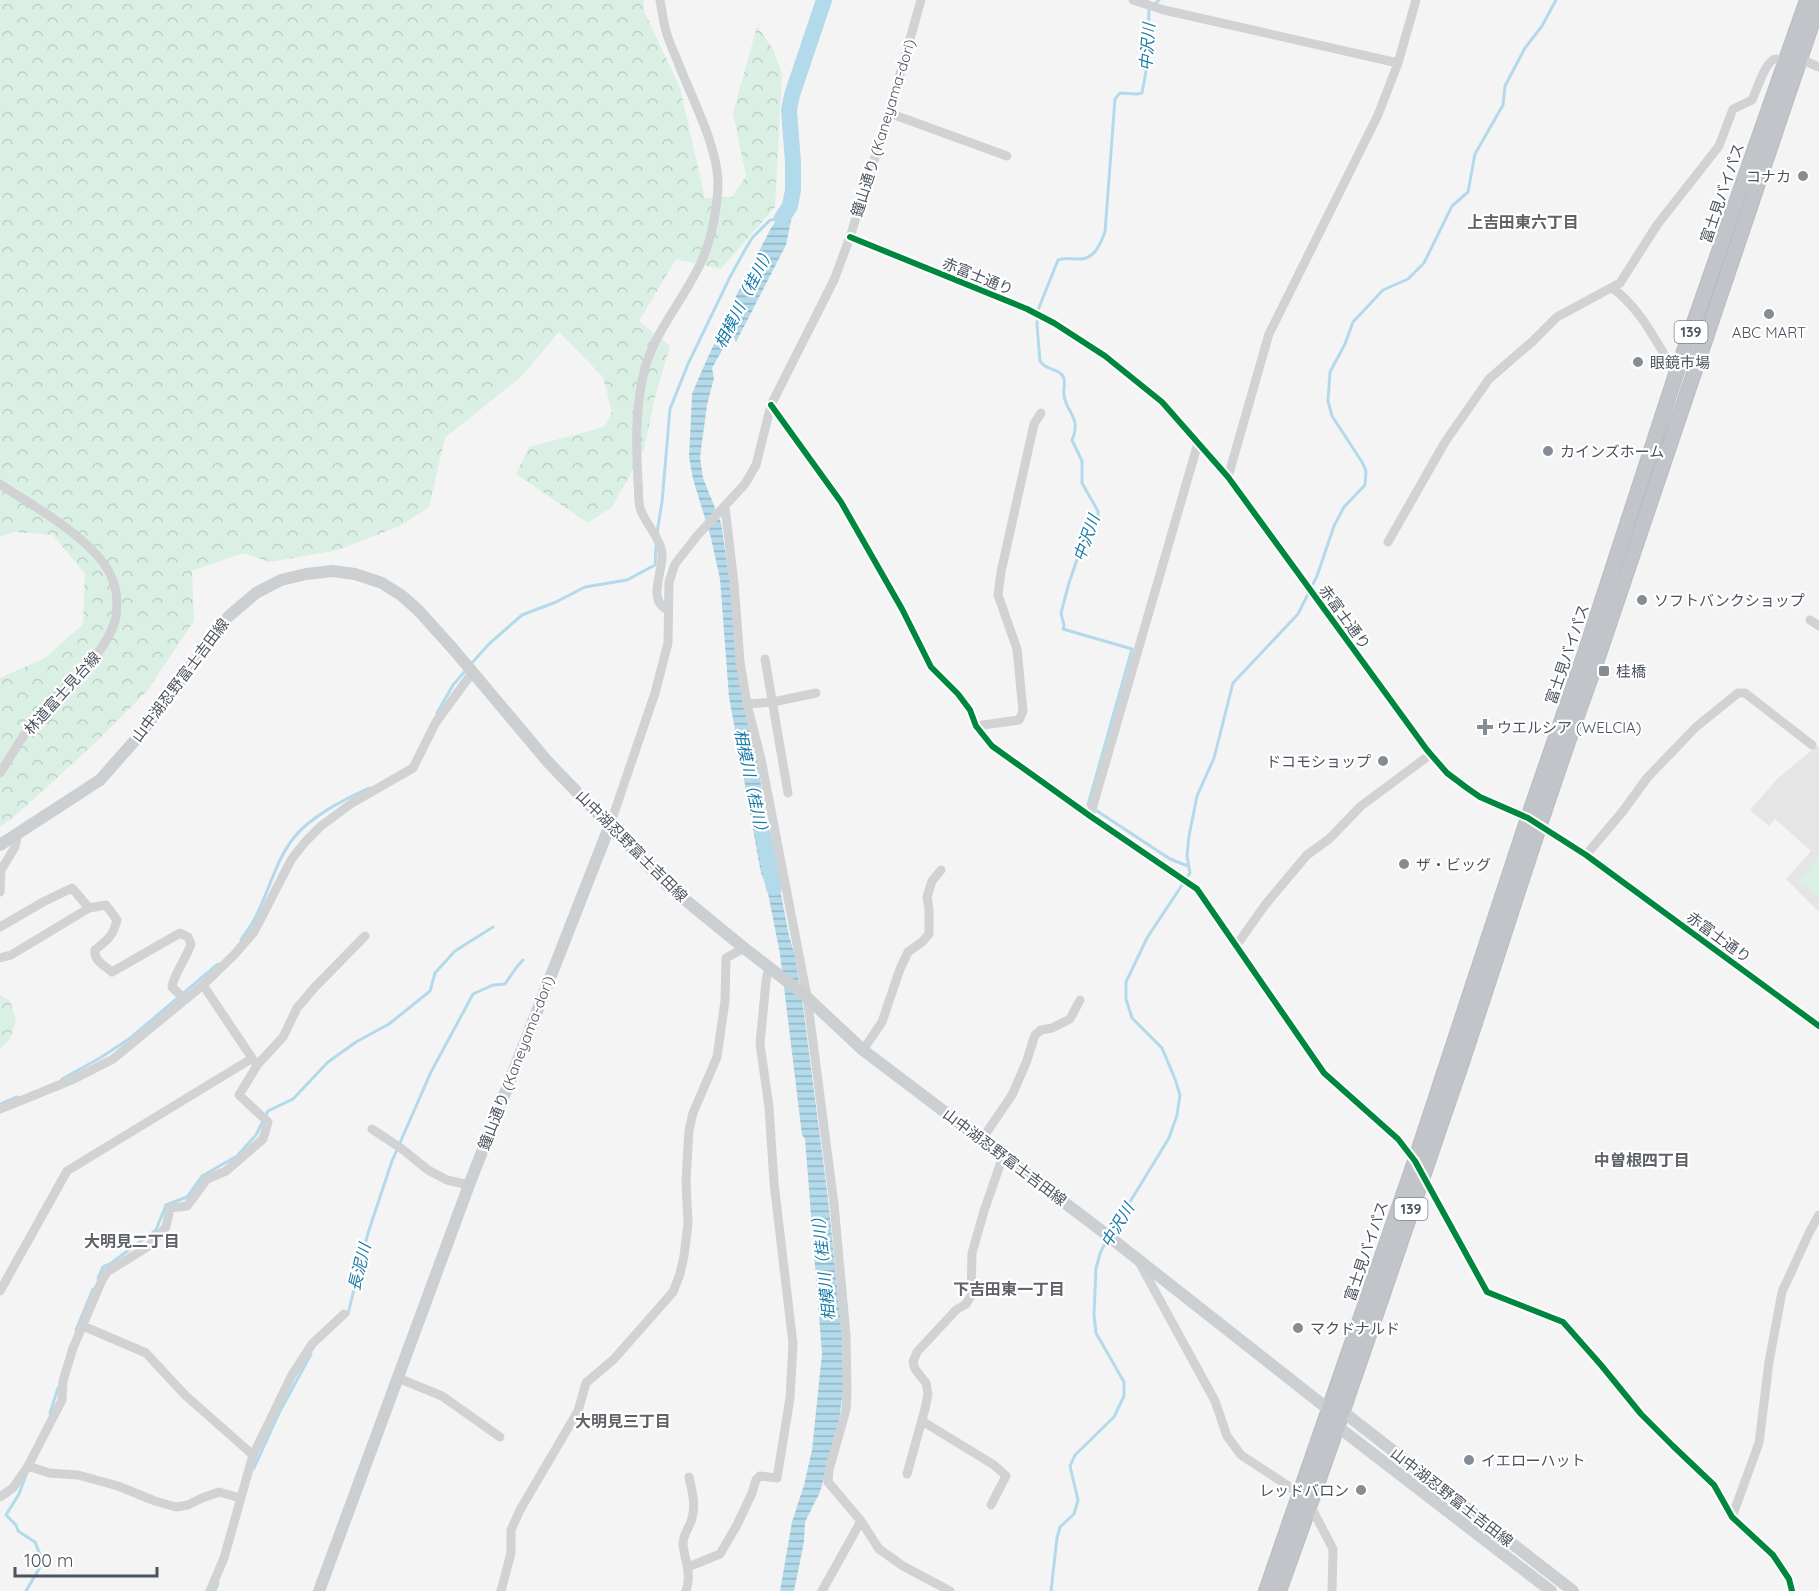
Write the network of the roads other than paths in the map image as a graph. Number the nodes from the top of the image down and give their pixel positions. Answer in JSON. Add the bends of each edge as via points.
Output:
{"nodes":[{"id":1,"x":660,"y":0,"type":"edge"},
{"id":2,"x":921,"y":0,"type":"edge"},
{"id":3,"x":1134,"y":0,"type":"edge"},
{"id":4,"x":1416,"y":0,"type":"edge"},
{"id":5,"x":1807,"y":0,"type":"edge"},
{"id":6,"x":1819,"y":3,"type":"edge"},
{"id":7,"x":1800,"y":59,"type":"junction"},
{"id":8,"x":1398,"y":63,"type":"junction"},
{"id":9,"x":1785,"y":63,"type":"junction"},
{"id":10,"x":1819,"y":67,"type":"edge"},
{"id":11,"x":889,"y":113,"type":"junction"},
{"id":12,"x":1007,"y":156,"type":"dead end"},
{"id":13,"x":850,"y":237,"type":"junction"},
{"id":14,"x":1612,"y":288,"type":"junction"},
{"id":15,"x":1676,"y":374,"type":"junction"},
{"id":16,"x":771,"y":405,"type":"junction"},
{"id":17,"x":1041,"y":413,"type":"dead end"},
{"id":18,"x":1198,"y":443,"type":"junction"},
{"id":19,"x":1228,"y":477,"type":"junction"},
{"id":20,"x":0,"y":484,"type":"edge"},
{"id":21,"x":723,"y":509,"type":"junction"},
{"id":22,"x":1388,"y":542,"type":"dead end"},
{"id":23,"x":668,"y":610,"type":"junction"},
{"id":24,"x":1810,"y":620,"type":"dead end"},
{"id":25,"x":1819,"y":626,"type":"edge"},
{"id":26,"x":765,"y":659,"type":"dead end"},
{"id":27,"x":472,"y":673,"type":"junction"},
{"id":28,"x":816,"y":693,"type":"dead end"},
{"id":29,"x":773,"y":702,"type":"junction"},
{"id":30,"x":747,"y":704,"type":"junction"},
{"id":31,"x":976,"y":726,"type":"junction"},
{"id":32,"x":1812,"y":745,"type":"dead end"},
{"id":33,"x":1431,"y":754,"type":"junction"},
{"id":34,"x":0,"y":773,"type":"edge"},
{"id":35,"x":788,"y":793,"type":"dead end"},
{"id":36,"x":1090,"y":816,"type":"junction"},
{"id":37,"x":1528,"y":818,"type":"junction"},
{"id":38,"x":610,"y":825,"type":"junction"},
{"id":39,"x":1540,"y":826,"type":"junction"},
{"id":40,"x":18,"y":832,"type":"junction"},
{"id":41,"x":0,"y":845,"type":"edge"},
{"id":42,"x":1586,"y":855,"type":"junction"},
{"id":43,"x":940,"y":870,"type":"dead end"},
{"id":44,"x":0,"y":892,"type":"edge"},
{"id":45,"x":89,"y":908,"type":"junction"},
{"id":46,"x":0,"y":927,"type":"edge"},
{"id":47,"x":365,"y":936,"type":"dead end"},
{"id":48,"x":1236,"y":946,"type":"junction"},
{"id":49,"x":744,"y":948,"type":"junction"},
{"id":50,"x":0,"y":958,"type":"edge"},
{"id":51,"x":772,"y":968,"type":"junction"},
{"id":52,"x":203,"y":985,"type":"junction"},
{"id":53,"x":804,"y":994,"type":"junction"},
{"id":54,"x":184,"y":1000,"type":"junction"},
{"id":55,"x":1080,"y":1000,"type":"dead end"},
{"id":56,"x":1819,"y":1026,"type":"edge"},
{"id":57,"x":863,"y":1050,"type":"junction"},
{"id":58,"x":255,"y":1062,"type":"junction"},
{"id":59,"x":0,"y":1109,"type":"edge"},
{"id":60,"x":372,"y":1129,"type":"dead end"},
{"id":61,"x":982,"y":1139,"type":"junction"},
{"id":62,"x":1003,"y":1155,"type":"junction"},
{"id":63,"x":1415,"y":1161,"type":"junction"},
{"id":64,"x":1423,"y":1175,"type":"junction"},
{"id":65,"x":469,"y":1185,"type":"junction"},
{"id":66,"x":1819,"y":1215,"type":"edge"},
{"id":67,"x":1133,"y":1256,"type":"junction"},
{"id":68,"x":0,"y":1291,"type":"edge"},
{"id":69,"x":344,"y":1314,"type":"dead end"},
{"id":70,"x":83,"y":1326,"type":"junction"},
{"id":71,"x":398,"y":1378,"type":"junction"},
{"id":72,"x":1328,"y":1409,"type":"junction"},
{"id":73,"x":1342,"y":1411,"type":"junction"},
{"id":74,"x":922,"y":1421,"type":"junction"},
{"id":75,"x":1337,"y":1426,"type":"junction"},
{"id":76,"x":500,"y":1437,"type":"dead end"},
{"id":77,"x":252,"y":1455,"type":"junction"},
{"id":78,"x":28,"y":1466,"type":"junction"},
{"id":79,"x":907,"y":1474,"type":"dead end"},
{"id":80,"x":689,"y":1476,"type":"dead end"},
{"id":81,"x":1299,"y":1493,"type":"junction"},
{"id":82,"x":0,"y":1497,"type":"edge"},
{"id":83,"x":240,"y":1497,"type":"junction"},
{"id":84,"x":992,"y":1505,"type":"dead end"},
{"id":85,"x":1310,"y":1505,"type":"junction"},
{"id":86,"x":1732,"y":1517,"type":"junction"},
{"id":87,"x":861,"y":1521,"type":"junction"},
{"id":88,"x":688,"y":1567,"type":"junction"},
{"id":89,"x":210,"y":1591,"type":"edge"},
{"id":90,"x":319,"y":1591,"type":"edge"},
{"id":91,"x":501,"y":1591,"type":"edge"},
{"id":92,"x":686,"y":1591,"type":"edge"},
{"id":93,"x":822,"y":1591,"type":"edge"},
{"id":94,"x":950,"y":1591,"type":"edge"},
{"id":95,"x":1266,"y":1591,"type":"edge"},
{"id":96,"x":1279,"y":1591,"type":"edge"},
{"id":97,"x":1332,"y":1591,"type":"edge"},
{"id":98,"x":1551,"y":1591,"type":"edge"},
{"id":99,"x":1573,"y":1591,"type":"edge"},
{"id":100,"x":1792,"y":1591,"type":"edge"}],
"edges":[{"from":1,"to":23,"type":"street","via":[[666,31],[706,132],[718,180],[713,226],[702,261],[660,333],[645,367],[638,404],[639,504],[662,553],[658,602]]},
{"from":2,"to":11,"type":"street","name":"鐘山通り (Kaneyama-dori)"},
{"from":3,"to":8,"type":"street"},
{"from":4,"to":8,"type":"street"},
{"from":5,"to":9,"type":"highway","name":"富士見バイパス","number":"139"},
{"from":6,"to":7,"type":"highway","name":"富士見バイパス","number":"139"},
{"from":7,"to":10,"type":"street"},
{"from":7,"to":39,"type":"highway","name":"富士見バイパス","number":"139"},
{"from":8,"to":19,"type":"street","via":[[1378,115],[1269,334]]},
{"from":9,"to":14,"type":"street","via":[[1771,61],[1752,100],[1733,109],[1719,146],[1657,225],[1625,277]]},
{"from":9,"to":15,"type":"highway","name":"富士見バイパス","number":"139"},
{"from":11,"to":12,"type":"street"},
{"from":11,"to":13,"type":"street","name":"鐘山通り (Kaneyama-dori)"},
{"from":13,"to":16,"type":"street","name":"鐘山通り (Kaneyama-dori)","via":[[834,280]]},
{"from":13,"to":18,"type":"street","name":"赤富士通り","via":[[1054,323],[1105,356],[1162,402]]},
{"from":14,"to":15,"type":"street","via":[[1641,317]]},
{"from":14,"to":22,"type":"street","via":[[1557,317],[1489,379],[1445,442]]},
{"from":15,"to":37,"type":"highway","name":"富士見バイパス","number":"139"},
{"from":16,"to":21,"type":"street","name":"鐘山通り (Kaneyama-dori)","via":[[756,465],[746,484]]},
{"from":16,"to":31,"type":"street","via":[[841,502],[931,667],[958,694]]},
{"from":17,"to":31,"type":"street","via":[[1034,424],[999,595],[1017,649],[1023,711],[1019,720]]},
{"from":18,"to":19,"type":"street","name":"赤富士通り"},
{"from":18,"to":36,"type":"street"},
{"from":19,"to":33,"type":"street","name":"赤富士通り"},
{"from":20,"to":34,"type":"street","name":"林道富士見台線","via":[[93,550],[112,576],[117,594],[116,620],[99,653],[28,728]]},
{"from":21,"to":23,"type":"street","name":"鐘山通り (Kaneyama-dori)","via":[[675,564],[669,582]]},
{"from":21,"to":30,"type":"street"},
{"from":23,"to":38,"type":"street","name":"鐘山通り (Kaneyama-dori)","via":[[668,643],[655,693]]},
{"from":24,"to":25,"type":"street"},
{"from":26,"to":29,"type":"street"},
{"from":27,"to":38,"type":"main road","name":"山中湖忍野富士吉田線","via":[[548,762]]},
{"from":27,"to":40,"type":"main road","name":"山中湖忍野富士吉田線","via":[[418,610],[382,583],[332,571],[281,580],[256,593],[229,616],[137,738],[100,780]]},
{"from":27,"to":52,"type":"street","via":[[436,722],[413,768],[352,803],[305,842],[291,860],[254,932]]},
{"from":28,"to":29,"type":"street"},
{"from":29,"to":30,"type":"street"},
{"from":29,"to":35,"type":"street"},
{"from":30,"to":53,"type":"street","via":[[761,759]]},
{"from":31,"to":36,"type":"street","via":[[992,746]]},
{"from":32,"to":42,"type":"street","via":[[1745,693],[1738,693],[1696,727],[1647,778]]},
{"from":33,"to":37,"type":"street","name":"赤富士通り","via":[[1447,773],[1473,793]]},
{"from":33,"to":48,"type":"street","via":[[1361,806],[1307,855]]},
{"from":36,"to":48,"type":"street","via":[[1197,888]]},
{"from":37,"to":39,"type":"street","name":"赤富士通り"},
{"from":37,"to":63,"type":"highway","name":"富士見バイパス","number":"139"},
{"from":38,"to":49,"type":"main road","name":"山中湖忍野富士吉田線","via":[[667,885]]},
{"from":38,"to":65,"type":"main road","name":"鐘山通り (Kaneyama-dori)"},
{"from":39,"to":42,"type":"street","name":"赤富士通り"},
{"from":39,"to":64,"type":"highway","name":"富士見バイパス","number":"139"},
{"from":40,"to":41,"type":"main road","name":"山中湖忍野富士吉田線"},
{"from":40,"to":44,"type":"street","via":[[15,847],[1,870]]},
{"from":42,"to":56,"type":"street","name":"赤富士通り"},
{"from":43,"to":57,"type":"street","via":[[927,897],[929,934],[908,952],[882,1022]]},
{"from":45,"to":46,"type":"street","via":[[72,888]]},
{"from":45,"to":50,"type":"street"},
{"from":45,"to":54,"type":"street","via":[[106,905],[117,920],[108,941],[94,954],[112,972],[180,933],[188,937],[191,944],[172,987]]},
{"from":47,"to":58,"type":"street","via":[[297,1008],[283,1037]]},
{"from":48,"to":63,"type":"street","via":[[1324,1073],[1398,1139]]},
{"from":49,"to":51,"type":"main road","name":"山中湖忍野富士吉田線"},
{"from":49,"to":91,"type":"street","via":[[726,958],[717,1057],[689,1130],[688,1224],[680,1274],[673,1292],[614,1359],[586,1383],[578,1412],[511,1530],[511,1553]]},
{"from":51,"to":53,"type":"main road","name":"山中湖忍野富士吉田線"},
{"from":51,"to":88,"type":"street","via":[[766,981],[760,1044],[793,1344],[790,1398],[777,1478],[760,1476],[756,1480],[720,1554]]},
{"from":52,"to":54,"type":"street"},
{"from":52,"to":58,"type":"street"},
{"from":53,"to":57,"type":"main road","name":"山中湖忍野富士吉田線"},
{"from":53,"to":87,"type":"street","via":[[834,1204],[846,1335],[846,1410],[828,1482]]},
{"from":54,"to":59,"type":"street","via":[[113,1059]]},
{"from":55,"to":61,"type":"street","via":[[1070,1019],[1035,1035],[1012,1095]]},
{"from":57,"to":61,"type":"main road","name":"山中湖忍野富士吉田線"},
{"from":58,"to":68,"type":"street","via":[[67,1171]]},
{"from":58,"to":70,"type":"street","via":[[239,1095],[268,1122],[263,1139],[226,1171],[207,1179],[188,1206],[170,1208],[166,1227],[149,1246],[107,1272]]},
{"from":60,"to":65,"type":"street","via":[[428,1170]]},
{"from":61,"to":62,"type":"main road","name":"山中湖忍野富士吉田線"},
{"from":62,"to":67,"type":"main road","name":"山中湖忍野富士吉田線"},
{"from":62,"to":74,"type":"street","via":[[972,1253],[971,1296],[917,1352],[913,1362],[928,1394]]},
{"from":63,"to":64,"type":"street"},
{"from":63,"to":72,"type":"highway","name":"富士見バイパス","number":"139"},
{"from":64,"to":73,"type":"highway","name":"富士見バイパス","number":"139"},
{"from":64,"to":86,"type":"street","via":[[1487,1292],[1563,1322],[1641,1414],[1714,1485]]},
{"from":65,"to":71,"type":"main road","name":"鐘山通り (Kaneyama-dori)"},
{"from":66,"to":86,"type":"street","via":[[1782,1292],[1759,1443]]},
{"from":67,"to":72,"type":"main road","name":"山中湖忍野富士吉田線"},
{"from":67,"to":81,"type":"street","via":[[1215,1401],[1227,1436],[1240,1455]]},
{"from":69,"to":77,"type":"street","via":[[316,1339],[302,1359]]},
{"from":70,"to":77,"type":"street","via":[[146,1353],[185,1395]]},
{"from":70,"to":78,"type":"street","via":[[63,1381],[62,1400]]},
{"from":71,"to":76,"type":"street","via":[[442,1396]]},
{"from":71,"to":90,"type":"main road","name":"鐘山通り (Kaneyama-dori)"},
{"from":72,"to":73,"type":"main road","name":"山中湖忍野富士吉田線"},
{"from":72,"to":75,"type":"main road","name":"山中湖忍野富士吉田線"},
{"from":72,"to":81,"type":"highway","name":"富士見バイパス","number":"139"},
{"from":73,"to":75,"type":"highway","name":"富士見バイパス","number":"139"},
{"from":73,"to":99,"type":"main road","name":"山中湖忍野富士吉田線"},
{"from":74,"to":79,"type":"street"},
{"from":74,"to":84,"type":"street","via":[[994,1465],[1005,1476]]},
{"from":75,"to":85,"type":"highway","name":"富士見バイパス","number":"139"},
{"from":75,"to":98,"type":"main road","name":"山中湖忍野富士吉田線"},
{"from":77,"to":83,"type":"street"},
{"from":78,"to":82,"type":"street","via":[[13,1488]]},
{"from":78,"to":83,"type":"street","via":[[118,1486],[176,1507],[219,1492]]},
{"from":80,"to":88,"type":"street","via":[[694,1504],[682,1542]]},
{"from":81,"to":95,"type":"highway","name":"富士見バイパス","number":"139"},
{"from":83,"to":89,"type":"street","via":[[224,1558]]},
{"from":85,"to":96,"type":"highway","name":"富士見バイパス","number":"139"},
{"from":85,"to":97,"type":"street","via":[[1333,1549]]},
{"from":86,"to":100,"type":"street","via":[[1773,1555]]},
{"from":87,"to":93,"type":"street"},
{"from":87,"to":94,"type":"street","via":[[879,1549]]},
{"from":88,"to":92,"type":"street"}]}
